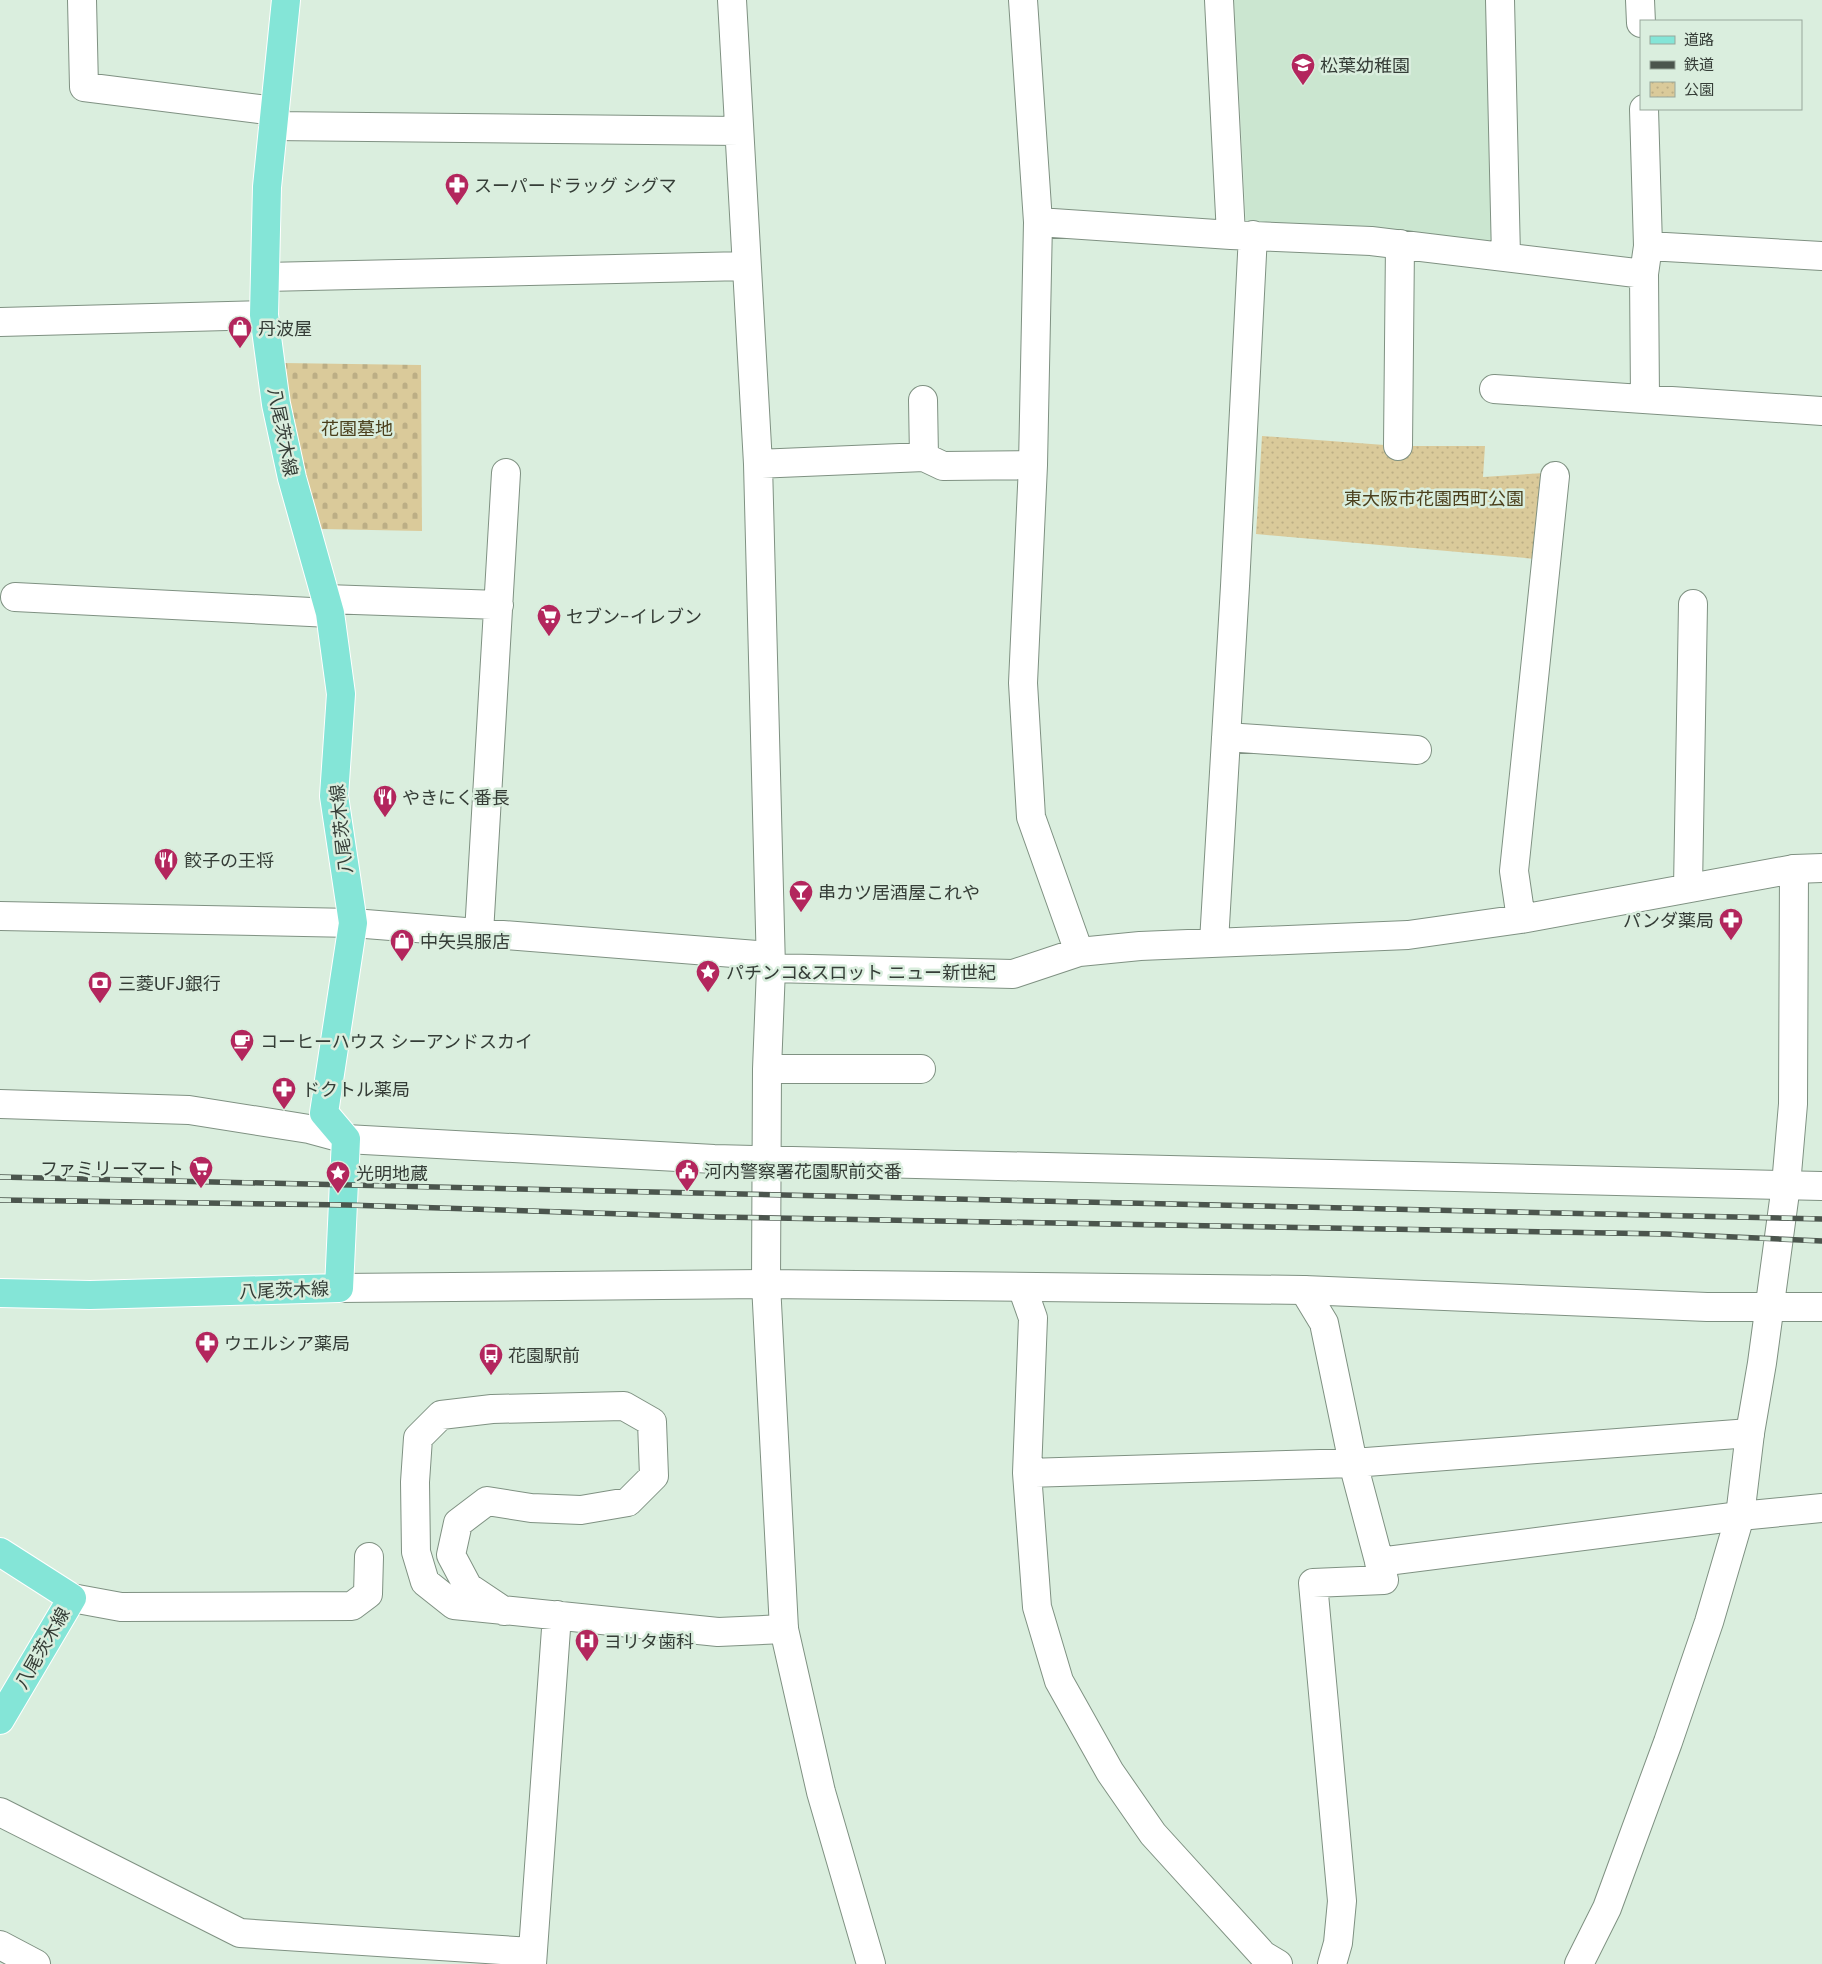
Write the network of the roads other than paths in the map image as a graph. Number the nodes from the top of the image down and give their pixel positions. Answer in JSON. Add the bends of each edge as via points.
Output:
{"nodes":[{"id":1,"x":82,"y":0,"type":"edge"},
{"id":2,"x":286,"y":0,"type":"edge"},
{"id":3,"x":732,"y":0,"type":"edge"},
{"id":4,"x":1023,"y":0,"type":"edge"},
{"id":5,"x":1219,"y":0,"type":"edge"},
{"id":6,"x":1500,"y":0,"type":"edge"},
{"id":7,"x":1640,"y":0,"type":"edge"},
{"id":8,"x":1641,"y":20,"type":"edge"},
{"id":9,"x":1644,"y":110,"type":"edge"},
{"id":10,"x":274,"y":118,"type":"junction"},
{"id":11,"x":739,"y":131,"type":"junction"},
{"id":12,"x":1038,"y":222,"type":"junction"},
{"id":13,"x":1242,"y":235,"type":"junction"},
{"id":14,"x":1400,"y":244,"type":"junction"},
{"id":15,"x":1648,"y":246,"type":"junction"},
{"id":16,"x":1506,"y":256,"type":"junction"},
{"id":17,"x":1822,"y":256,"type":"edge"},
{"id":18,"x":746,"y":266,"type":"junction"},
{"id":19,"x":1644,"y":274,"type":"junction"},
{"id":20,"x":265,"y":277,"type":"junction"},
{"id":21,"x":264,"y":316,"type":"junction"},
{"id":22,"x":0,"y":322,"type":"edge"},
{"id":23,"x":1494,"y":389,"type":"dead end"},
{"id":24,"x":1645,"y":399,"type":"junction"},
{"id":25,"x":924,"y":400,"type":"dead end"},
{"id":26,"x":1822,"y":412,"type":"edge"},
{"id":27,"x":1398,"y":446,"type":"dead end"},
{"id":28,"x":924,"y":456,"type":"junction"},
{"id":29,"x":758,"y":464,"type":"junction"},
{"id":30,"x":1033,"y":465,"type":"junction"},
{"id":31,"x":506,"y":473,"type":"dead end"},
{"id":32,"x":1556,"y":476,"type":"dead end"},
{"id":33,"x":14,"y":597,"type":"dead end"},
{"id":34,"x":1693,"y":604,"type":"dead end"},
{"id":35,"x":499,"y":605,"type":"junction"},
{"id":36,"x":328,"y":606,"type":"junction"},
{"id":37,"x":1226,"y":738,"type":"junction"},
{"id":38,"x":1417,"y":750,"type":"dead end"},
{"id":39,"x":1822,"y":868,"type":"edge"},
{"id":40,"x":1794,"y":869,"type":"junction"},
{"id":41,"x":1688,"y":888,"type":"junction"},
{"id":42,"x":0,"y":916,"type":"edge"},
{"id":43,"x":1521,"y":919,"type":"junction"},
{"id":44,"x":353,"y":924,"type":"junction"},
{"id":45,"x":479,"y":933,"type":"junction"},
{"id":46,"x":1214,"y":942,"type":"junction"},
{"id":47,"x":1079,"y":952,"type":"junction"},
{"id":48,"x":770,"y":962,"type":"junction"},
{"id":49,"x":766,"y":1069,"type":"junction"},
{"id":50,"x":921,"y":1069,"type":"dead end"},
{"id":51,"x":0,"y":1104,"type":"edge"},
{"id":52,"x":346,"y":1139,"type":"junction"},
{"id":53,"x":766,"y":1161,"type":"junction"},
{"id":54,"x":1786,"y":1185,"type":"junction"},
{"id":55,"x":1822,"y":1186,"type":"edge"},
{"id":56,"x":766,"y":1284,"type":"junction"},
{"id":57,"x":1022,"y":1287,"type":"junction"},
{"id":58,"x":339,"y":1288,"type":"junction"},
{"id":59,"x":1304,"y":1290,"type":"junction"},
{"id":60,"x":0,"y":1293,"type":"edge"},
{"id":61,"x":1770,"y":1306,"type":"junction"},
{"id":62,"x":1822,"y":1307,"type":"edge"},
{"id":63,"x":1750,"y":1433,"type":"junction"},
{"id":64,"x":1353,"y":1463,"type":"junction"},
{"id":65,"x":1027,"y":1473,"type":"junction"},
{"id":66,"x":1822,"y":1508,"type":"edge"},
{"id":67,"x":1740,"y":1516,"type":"junction"},
{"id":68,"x":0,"y":1552,"type":"edge"},
{"id":69,"x":369,"y":1557,"type":"dead end"},
{"id":70,"x":1379,"y":1562,"type":"junction"},
{"id":71,"x":72,"y":1598,"type":"junction"},
{"id":72,"x":504,"y":1611,"type":"junction"},
{"id":73,"x":557,"y":1615,"type":"junction"},
{"id":74,"x":784,"y":1629,"type":"junction"},
{"id":75,"x":0,"y":1720,"type":"edge"},
{"id":76,"x":0,"y":1812,"type":"edge"},
{"id":77,"x":0,"y":1945,"type":"edge"},
{"id":78,"x":532,"y":1958,"type":"edge"},
{"id":79,"x":36,"y":1964,"type":"edge"},
{"id":80,"x":871,"y":1964,"type":"edge"},
{"id":81,"x":1278,"y":1964,"type":"edge"},
{"id":82,"x":1332,"y":1964,"type":"edge"},
{"id":83,"x":1579,"y":1964,"type":"edge"}],
"edges":[{"from":1,"to":10,"type":"street","via":[[84,87]]},
{"from":2,"to":10,"type":"main road","name":"八尾茨木線"},
{"from":3,"to":11,"type":"street"},
{"from":4,"to":12,"type":"street"},
{"from":5,"to":13,"type":"street"},
{"from":6,"to":16,"type":"street"},
{"from":7,"to":8,"type":"street"},
{"from":9,"to":15,"type":"street"},
{"from":10,"to":11,"type":"street"},
{"from":10,"to":20,"type":"main road","name":"八尾茨木線","via":[[267,187]]},
{"from":11,"to":18,"type":"street"},
{"from":12,"to":13,"type":"street"},
{"from":12,"to":30,"type":"street"},
{"from":13,"to":14,"type":"street"},
{"from":13,"to":37,"type":"street","via":[[1235,596]]},
{"from":14,"to":16,"type":"street"},
{"from":14,"to":27,"type":"street"},
{"from":15,"to":17,"type":"street"},
{"from":15,"to":19,"type":"street"},
{"from":16,"to":19,"type":"street"},
{"from":18,"to":20,"type":"street"},
{"from":18,"to":29,"type":"street"},
{"from":19,"to":24,"type":"street"},
{"from":20,"to":21,"type":"main road","name":"八尾茨木線"},
{"from":21,"to":22,"type":"street"},
{"from":21,"to":36,"type":"main road","name":"八尾茨木線","via":[[292,478]]},
{"from":23,"to":24,"type":"street"},
{"from":24,"to":26,"type":"street"},
{"from":25,"to":28,"type":"street"},
{"from":28,"to":29,"type":"street"},
{"from":28,"to":30,"type":"street","via":[[943,466]]},
{"from":29,"to":48,"type":"street"},
{"from":30,"to":47,"type":"street","via":[[1023,683],[1031,818]]},
{"from":31,"to":35,"type":"street"},
{"from":32,"to":43,"type":"street","via":[[1514,871]]},
{"from":33,"to":36,"type":"street"},
{"from":34,"to":41,"type":"street"},
{"from":35,"to":36,"type":"street"},
{"from":35,"to":45,"type":"street"},
{"from":36,"to":44,"type":"main road","name":"八尾茨木線","via":[[341,694],[334,796]]},
{"from":37,"to":38,"type":"street"},
{"from":37,"to":46,"type":"street"},
{"from":39,"to":40,"type":"street"},
{"from":40,"to":41,"type":"street"},
{"from":40,"to":54,"type":"street","via":[[1793,1104]]},
{"from":41,"to":43,"type":"street"},
{"from":42,"to":44,"type":"street"},
{"from":43,"to":46,"type":"street","via":[[1408,934]]},
{"from":44,"to":45,"type":"street"},
{"from":44,"to":52,"type":"main road","name":"八尾茨木線","via":[[324,1113]]},
{"from":45,"to":48,"type":"street"},
{"from":46,"to":47,"type":"street"},
{"from":47,"to":48,"type":"street","via":[[1013,974]]},
{"from":48,"to":49,"type":"street"},
{"from":49,"to":50,"type":"street"},
{"from":49,"to":53,"type":"street"},
{"from":51,"to":52,"type":"street","via":[[189,1110],[309,1129]]},
{"from":52,"to":53,"type":"street"},
{"from":52,"to":58,"type":"main road","name":"八尾茨木線"},
{"from":53,"to":54,"type":"street"},
{"from":53,"to":56,"type":"street"},
{"from":54,"to":55,"type":"street"},
{"from":54,"to":61,"type":"street"},
{"from":56,"to":57,"type":"street"},
{"from":56,"to":58,"type":"street"},
{"from":56,"to":74,"type":"street"},
{"from":57,"to":59,"type":"street"},
{"from":57,"to":65,"type":"street","via":[[1033,1318]]},
{"from":58,"to":60,"type":"main road","name":"八尾茨木線","via":[[90,1295]]},
{"from":59,"to":61,"type":"street","via":[[1707,1307]]},
{"from":59,"to":64,"type":"street","via":[[1324,1323]]},
{"from":61,"to":62,"type":"street"},
{"from":61,"to":63,"type":"street"},
{"from":63,"to":64,"type":"street"},
{"from":63,"to":67,"type":"street"},
{"from":64,"to":65,"type":"street"},
{"from":64,"to":70,"type":"street"},
{"from":65,"to":81,"type":"street","via":[[1037,1607],[1059,1681],[1110,1772],[1153,1834],[1263,1955]]},
{"from":66,"to":67,"type":"street"},
{"from":67,"to":70,"type":"street"},
{"from":67,"to":83,"type":"street","via":[[1709,1622],[1668,1742],[1608,1908]]},
{"from":68,"to":71,"type":"main road","name":"八尾茨木線"},
{"from":69,"to":71,"type":"street","via":[[368,1594],[352,1606],[121,1607]]},
{"from":70,"to":82,"type":"street","via":[[1384,1580],[1313,1583],[1342,1901],[1338,1943]]},
{"from":71,"to":75,"type":"main road","name":"八尾茨木線"},
{"from":72,"to":72,"type":"street","via":[[454,1605],[425,1582],[416,1552],[418,1438],[441,1415],[492,1409],[624,1406],[652,1422],[654,1476],[628,1502],[581,1510],[531,1508],[487,1500],[458,1523],[451,1554],[468,1588]]},
{"from":72,"to":73,"type":"street"},
{"from":73,"to":74,"type":"street","via":[[718,1632]]},
{"from":73,"to":78,"type":"street"},
{"from":74,"to":80,"type":"street","via":[[821,1792]]},
{"from":76,"to":78,"type":"street","via":[[240,1933]]},
{"from":77,"to":79,"type":"street"}]}
